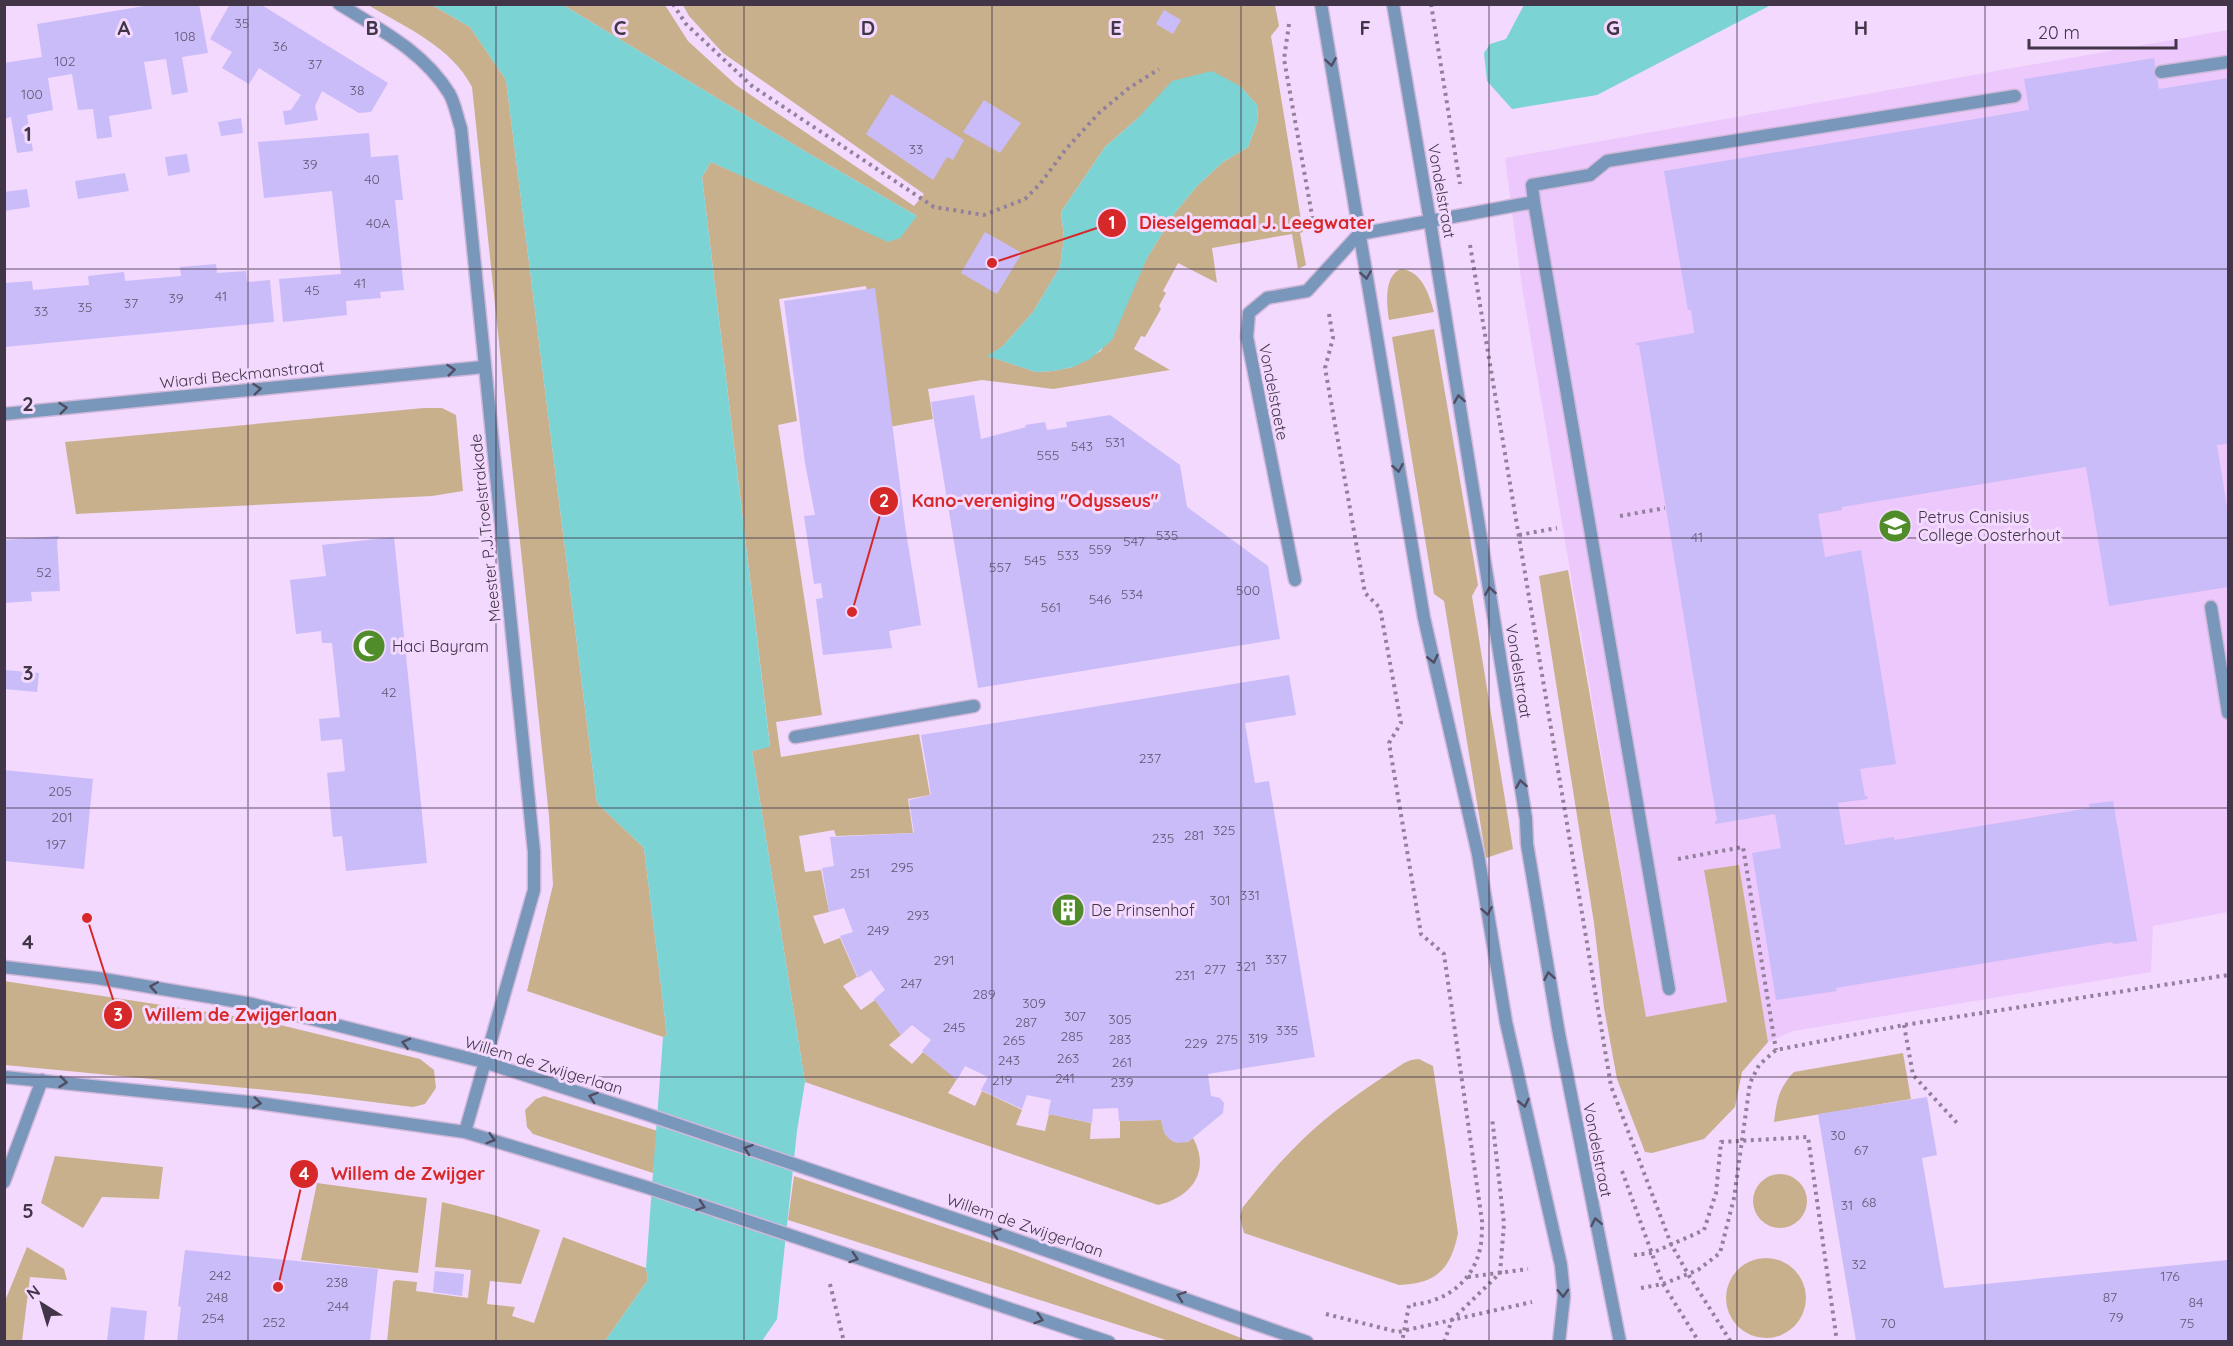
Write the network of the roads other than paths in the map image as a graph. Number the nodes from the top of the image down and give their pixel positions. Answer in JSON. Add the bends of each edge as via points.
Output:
{"nodes":[{"id":1,"x":339,"y":4,"type":"edge"},
{"id":2,"x":1322,"y":4,"type":"edge"},
{"id":3,"x":1392,"y":4,"type":"edge"},
{"id":4,"x":2229,"y":62,"type":"edge"},
{"id":5,"x":2161,"y":72,"type":"dead end"},
{"id":6,"x":2015,"y":96,"type":"dead end"},
{"id":7,"x":1534,"y":202,"type":"junction"},
{"id":8,"x":1430,"y":221,"type":"junction"},
{"id":9,"x":1359,"y":234,"type":"junction"},
{"id":10,"x":483,"y":367,"type":"junction"},
{"id":11,"x":4,"y":414,"type":"edge"},
{"id":12,"x":1295,"y":580,"type":"dead end"},
{"id":13,"x":2211,"y":607,"type":"dead end"},
{"id":14,"x":974,"y":706,"type":"dead end"},
{"id":15,"x":2229,"y":713,"type":"edge"},
{"id":16,"x":795,"y":737,"type":"dead end"},
{"id":17,"x":4,"y":967,"type":"edge"},
{"id":18,"x":1669,"y":989,"type":"dead end"},
{"id":19,"x":484,"y":1062,"type":"junction"},
{"id":20,"x":4,"y":1077,"type":"edge"},
{"id":21,"x":42,"y":1080,"type":"junction"},
{"id":22,"x":465,"y":1132,"type":"junction"},
{"id":23,"x":4,"y":1182,"type":"edge"},
{"id":24,"x":1109,"y":1341,"type":"edge"},
{"id":25,"x":1307,"y":1341,"type":"edge"},
{"id":26,"x":1559,"y":1341,"type":"edge"},
{"id":27,"x":1620,"y":1341,"type":"edge"}],
"edges":[{"from":1,"to":10,"type":"street","name":"Meester P.J.Troelstrakade","via":[[406,46],[433,71],[450,95],[461,128]]},
{"from":2,"to":9,"type":"street","one_way":true},
{"from":3,"to":8,"type":"street","name":"Vondelstraat"},
{"from":4,"to":5,"type":"street"},
{"from":6,"to":7,"type":"street","via":[[1607,161],[1590,175],[1532,185]]},
{"from":7,"to":8,"type":"street"},
{"from":7,"to":18,"type":"street"},
{"from":8,"to":9,"type":"street"},
{"from":27,"to":8,"type":"street","name":"Vondelstraat","one_way":true,"via":[[1549,978]]},
{"from":9,"to":12,"type":"street","name":"Vondelstaete","via":[[1307,291],[1267,298],[1249,313],[1247,337]]},
{"from":9,"to":26,"type":"street","one_way":true,"via":[[1424,618],[1478,854],[1506,1022],[1561,1265],[1564,1296]]},
{"from":11,"to":10,"type":"street","name":"Wiardi Beckmanstraat","one_way":true},
{"from":10,"to":19,"type":"street","name":"Meester P.J.Troelstrakade","via":[[534,852],[534,890]]},
{"from":13,"to":15,"type":"street"},
{"from":14,"to":16,"type":"street"},
{"from":19,"to":17,"type":"street","name":"Willem de Zwijgerlaan","one_way":true,"via":[[252,1004]]},
{"from":19,"to":22,"type":"street","name":"Meester P.J.Troelstrakade"},
{"from":25,"to":19,"type":"street","name":"Willem de Zwijgerlaan","one_way":true},
{"from":20,"to":21,"type":"street"},
{"from":21,"to":22,"type":"street","one_way":true,"via":[[258,1103]]},
{"from":21,"to":23,"type":"street"},
{"from":22,"to":24,"type":"street","one_way":true,"via":[[646,1187]]}]}
